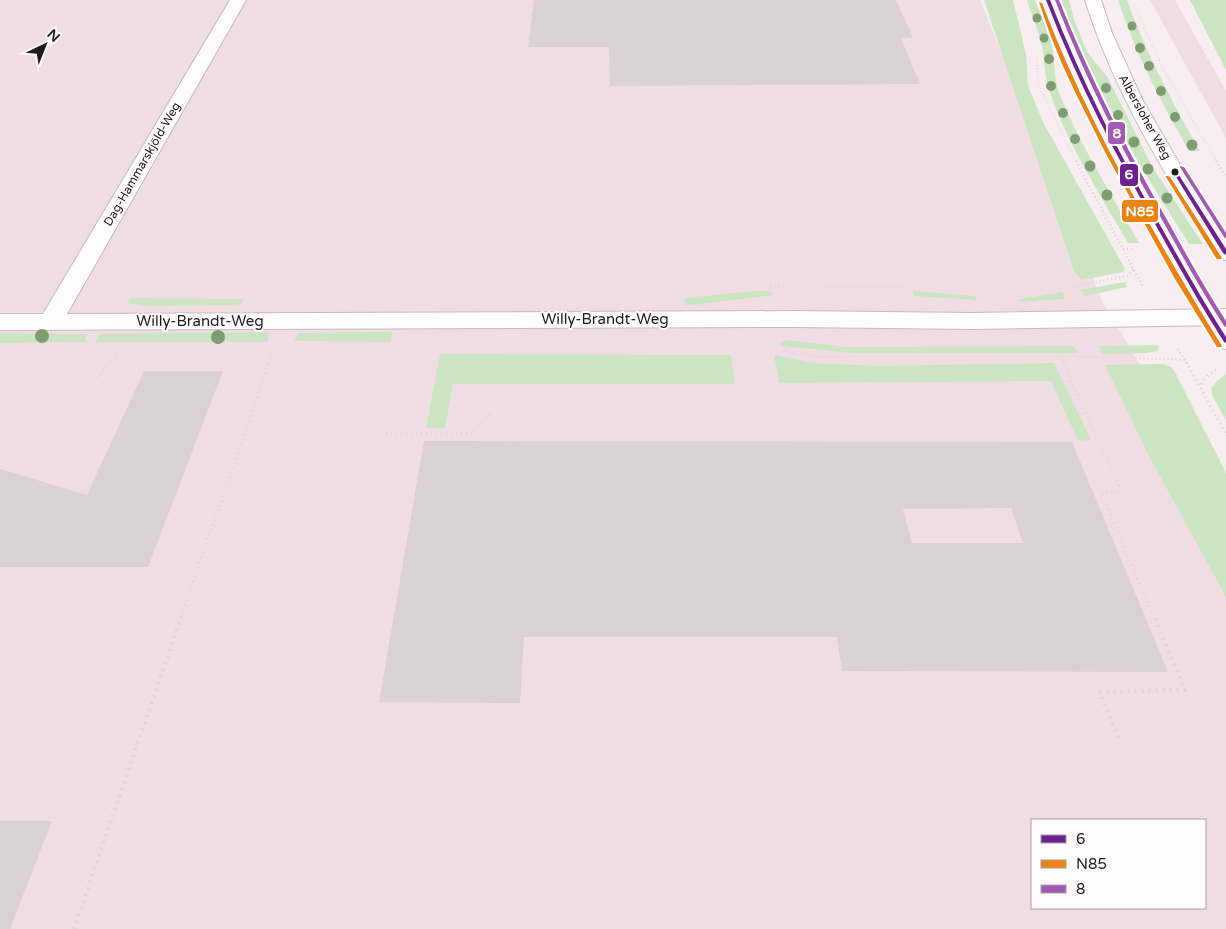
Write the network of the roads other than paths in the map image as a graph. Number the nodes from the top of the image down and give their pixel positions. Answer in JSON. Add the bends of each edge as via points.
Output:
{"nodes":[{"id":1,"x":255,"y":0,"type":"edge"},
{"id":2,"x":1048,"y":0,"type":"edge"},
{"id":3,"x":1093,"y":0,"type":"edge"},
{"id":4,"x":236,"y":3,"type":"edge"},
{"id":5,"x":1226,"y":253,"type":"edge"},
{"id":6,"x":1218,"y":317,"type":"edge"},
{"id":7,"x":0,"y":322,"type":"edge"},
{"id":8,"x":50,"y":322,"type":"junction"},
{"id":9,"x":1226,"y":341,"type":"edge"}],
"edges":[{"from":1,"to":4,"type":"street","name":"Dag-Hammarskjöld-Weg"},
{"from":2,"to":6,"type":"street","via":[[1082,83]]},
{"from":3,"to":5,"type":"street","name":"Albersloher Weg","via":[[1102,34],[1141,112]]},
{"from":4,"to":8,"type":"street","name":"Dag-Hammarskjöld-Weg"},
{"from":6,"to":8,"type":"street","name":"Willy-Brandt-Weg","via":[[982,321]]},
{"from":6,"to":9,"type":"street"},
{"from":7,"to":8,"type":"street","name":"Willy-Brandt-Weg"}]}
